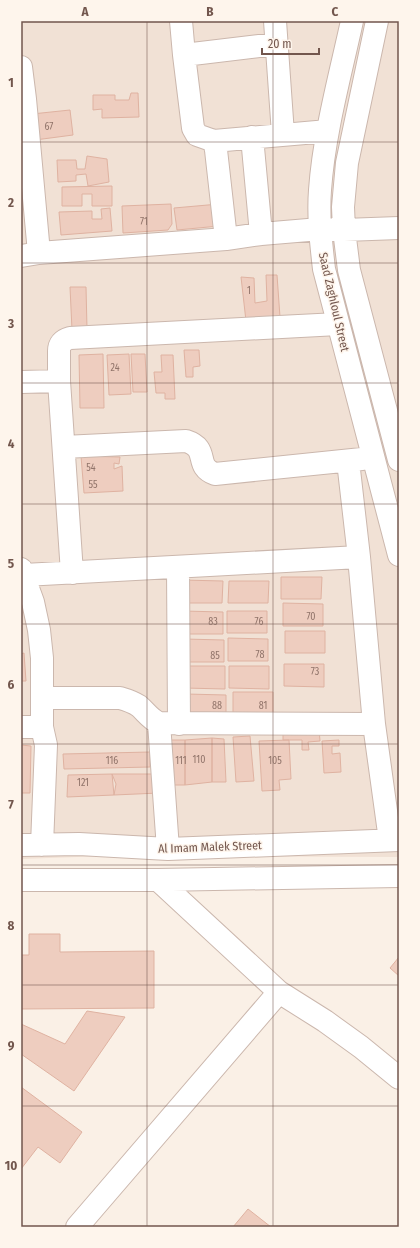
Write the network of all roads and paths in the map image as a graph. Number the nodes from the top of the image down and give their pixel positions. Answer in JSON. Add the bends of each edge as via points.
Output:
{"nodes":[{"id":1,"x":181,"y":21,"type":"edge"},
{"id":2,"x":274,"y":21,"type":"edge"},
{"id":3,"x":352,"y":21,"type":"edge"},
{"id":4,"x":377,"y":21,"type":"edge"},
{"id":5,"x":276,"y":44,"type":"junction"},
{"id":6,"x":184,"y":55,"type":"junction"},
{"id":7,"x":21,"y":67,"type":"edge"},
{"id":8,"x":328,"y":131,"type":"junction"},
{"id":9,"x":284,"y":134,"type":"junction"},
{"id":10,"x":252,"y":137,"type":"junction"},
{"id":11,"x":214,"y":141,"type":"junction"},
{"id":12,"x":399,"y":228,"type":"edge"},
{"id":13,"x":320,"y":229,"type":"junction"},
{"id":14,"x":344,"y":230,"type":"junction"},
{"id":15,"x":261,"y":234,"type":"junction"},
{"id":16,"x":226,"y":239,"type":"junction"},
{"id":17,"x":30,"y":255,"type":"edge"},
{"id":18,"x":338,"y":324,"type":"junction"},
{"id":19,"x":59,"y":381,"type":"junction"},
{"id":20,"x":21,"y":382,"type":"edge"},
{"id":21,"x":64,"y":447,"type":"junction"},
{"id":22,"x":373,"y":458,"type":"junction"},
{"id":23,"x":399,"y":460,"type":"edge"},
{"id":24,"x":348,"y":461,"type":"junction"},
{"id":25,"x":399,"y":555,"type":"edge"},
{"id":26,"x":359,"y":557,"type":"junction"},
{"id":27,"x":178,"y":567,"type":"junction"},
{"id":28,"x":22,"y":572,"type":"edge"},
{"id":29,"x":72,"y":573,"type":"junction"},
{"id":30,"x":29,"y":624,"type":"edge"},
{"id":31,"x":42,"y":698,"type":"junction"},
{"id":32,"x":169,"y":723,"type":"junction"},
{"id":33,"x":374,"y":724,"type":"junction"},
{"id":34,"x":31,"y":727,"type":"edge"},
{"id":35,"x":395,"y":840,"type":"edge"},
{"id":36,"x":78,"y":844,"type":"junction"},
{"id":37,"x":21,"y":845,"type":"edge"},
{"id":38,"x":42,"y":845,"type":"junction"},
{"id":39,"x":168,"y":849,"type":"junction"},
{"id":40,"x":399,"y":876,"type":"edge"},
{"id":41,"x":21,"y":880,"type":"edge"},
{"id":42,"x":80,"y":880,"type":"junction"},
{"id":43,"x":158,"y":880,"type":"junction"},
{"id":44,"x":279,"y":992,"type":"junction"},
{"id":45,"x":399,"y":1078,"type":"edge"},
{"id":46,"x":77,"y":1227,"type":"edge"}],
"edges":[{"from":1,"to":6,"type":"street"},
{"from":2,"to":5,"type":"street"},
{"from":3,"to":8,"type":"street","name":"Saad Zaghloul Street"},
{"from":4,"to":14,"type":"street","name":"Saad Zaghloul Street","via":[[347,163]]},
{"from":5,"to":6,"type":"street"},
{"from":5,"to":9,"type":"street"},
{"from":6,"to":11,"type":"street","via":[[192,128],[197,135]]},
{"from":7,"to":17,"type":"street","via":[[25,99]]},
{"from":8,"to":9,"type":"street"},
{"from":8,"to":13,"type":"street","name":"Saad Zaghloul Street","via":[[320,191]]},
{"from":9,"to":10,"type":"street"},
{"from":10,"to":11,"type":"street"},
{"from":10,"to":15,"type":"street"},
{"from":11,"to":16,"type":"street"},
{"from":12,"to":14,"type":"street"},
{"from":13,"to":14,"type":"street"},
{"from":13,"to":15,"type":"street"},
{"from":13,"to":18,"type":"street","name":"Saad Zaghloul Street","via":[[324,269]]},
{"from":14,"to":23,"type":"street","name":"Saad Zaghloul Street","via":[[349,270]]},
{"from":15,"to":16,"type":"street"},
{"from":16,"to":17,"type":"street"},
{"from":18,"to":19,"type":"street","via":[[70,338],[63,341],[59,347]]},
{"from":18,"to":22,"type":"street","name":"Saad Zaghloul Street"},
{"from":19,"to":20,"type":"street"},
{"from":19,"to":21,"type":"street"},
{"from":21,"to":24,"type":"street","via":[[186,441],[195,444],[208,472],[215,474]]},
{"from":21,"to":29,"type":"street"},
{"from":22,"to":24,"type":"street"},
{"from":22,"to":25,"type":"street","name":"Saad Zaghloul Street"},
{"from":24,"to":26,"type":"street"},
{"from":26,"to":27,"type":"street"},
{"from":26,"to":33,"type":"street"},
{"from":27,"to":29,"type":"street"},
{"from":27,"to":32,"type":"street"},
{"from":28,"to":29,"type":"street"},
{"from":28,"to":30,"type":"street","via":[[33,602]]},
{"from":30,"to":31,"type":"street","via":[[42,658]]},
{"from":31,"to":32,"type":"street","via":[[120,698],[138,706],[152,720]]},
{"from":31,"to":34,"type":"street"},
{"from":32,"to":33,"type":"street"},
{"from":32,"to":39,"type":"street","via":[[158,728]]},
{"from":33,"to":35,"type":"street"},
{"from":34,"to":38,"type":"street","via":[[46,745]]},
{"from":35,"to":39,"type":"street","name":"Al Imam Malek Street"},
{"from":36,"to":38,"type":"street","name":"Al Imam Malek Street"},
{"from":36,"to":39,"type":"street","name":"Al Imam Malek Street"},
{"from":36,"to":42,"type":"street","via":[[66,858],[67,868],[72,876]]},
{"from":37,"to":38,"type":"street","name":"Al Imam Malek Street"},
{"from":40,"to":43,"type":"street"},
{"from":41,"to":42,"type":"street"},
{"from":42,"to":43,"type":"street"},
{"from":43,"to":44,"type":"street"},
{"from":44,"to":45,"type":"street","via":[[325,1021]]},
{"from":44,"to":46,"type":"street"}]}
